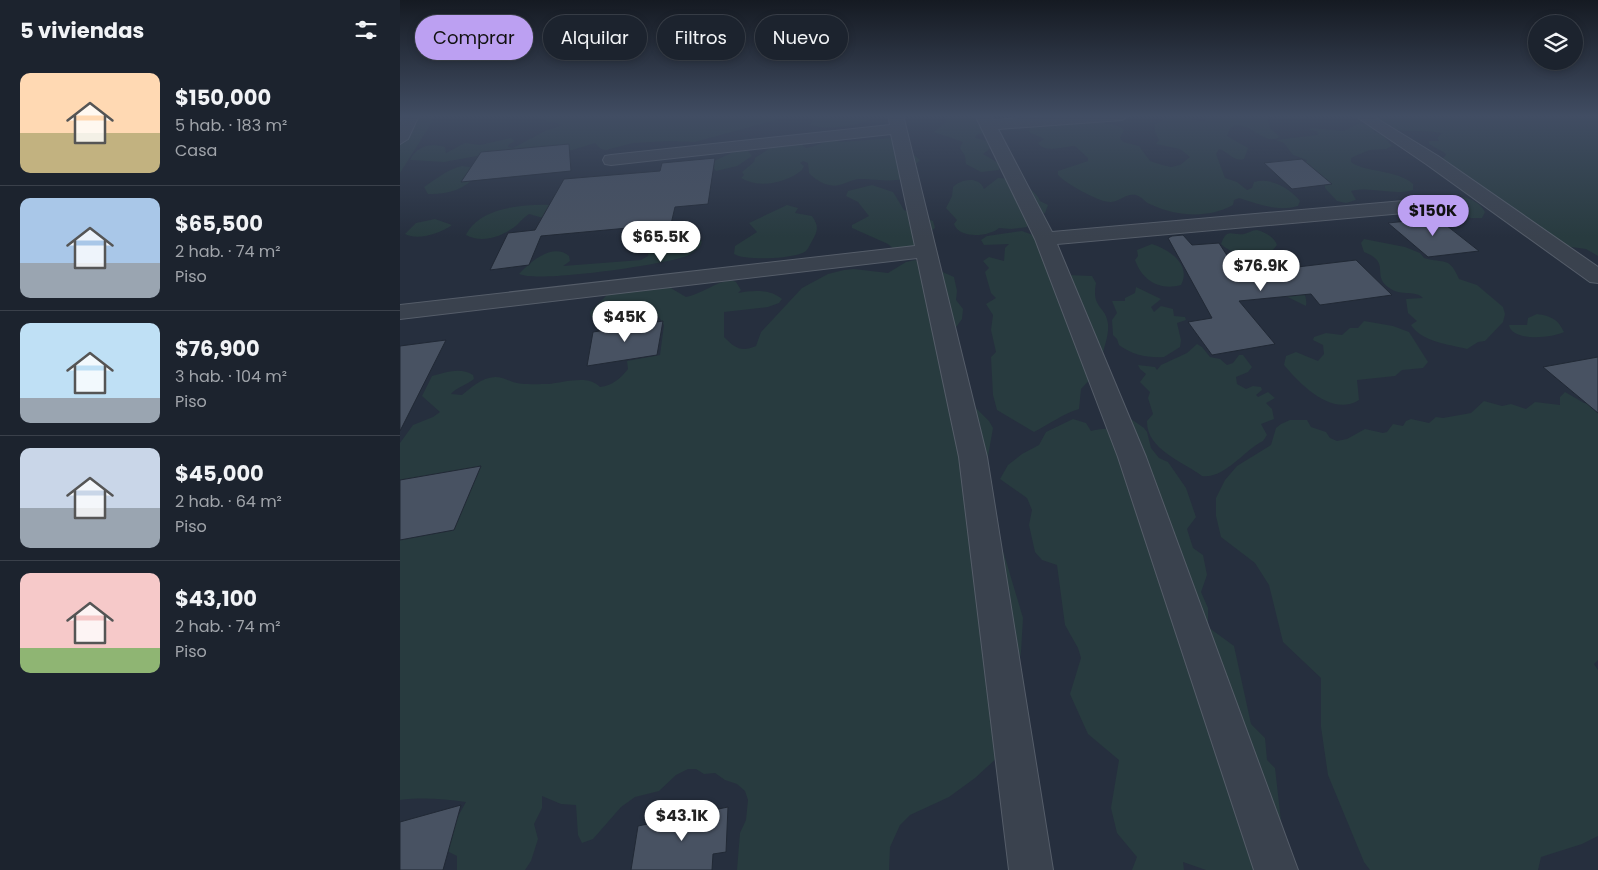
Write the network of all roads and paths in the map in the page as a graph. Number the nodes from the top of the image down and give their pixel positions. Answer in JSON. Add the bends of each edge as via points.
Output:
{"nodes":[{"id":1,"x":643,"y":156,"type":"edge"},
{"id":2,"x":905,"y":156,"type":"edge"},
{"id":3,"x":1004,"y":156,"type":"edge"},
{"id":4,"x":1425,"y":156,"type":"edge"},
{"id":5,"x":610,"y":160,"type":"dead end"},
{"id":6,"x":1426,"y":204,"type":"dead end"},
{"id":7,"x":1045,"y":239,"type":"junction"},
{"id":8,"x":926,"y":251,"type":"junction"},
{"id":9,"x":1598,"y":277,"type":"edge"},
{"id":10,"x":400,"y":312,"type":"edge"},
{"id":11,"x":1031,"y":870,"type":"edge"},
{"id":12,"x":1276,"y":870,"type":"edge"}],
"edges":[{"from":1,"to":5,"type":"street"},
{"from":2,"to":8,"type":"street"},
{"from":3,"to":7,"type":"street"},
{"from":4,"to":9,"type":"street"},
{"from":6,"to":7,"type":"street"},
{"from":7,"to":12,"type":"street","via":[[1132,457]]},
{"from":8,"to":10,"type":"street"},
{"from":8,"to":11,"type":"street","via":[[973,456]]}]}
